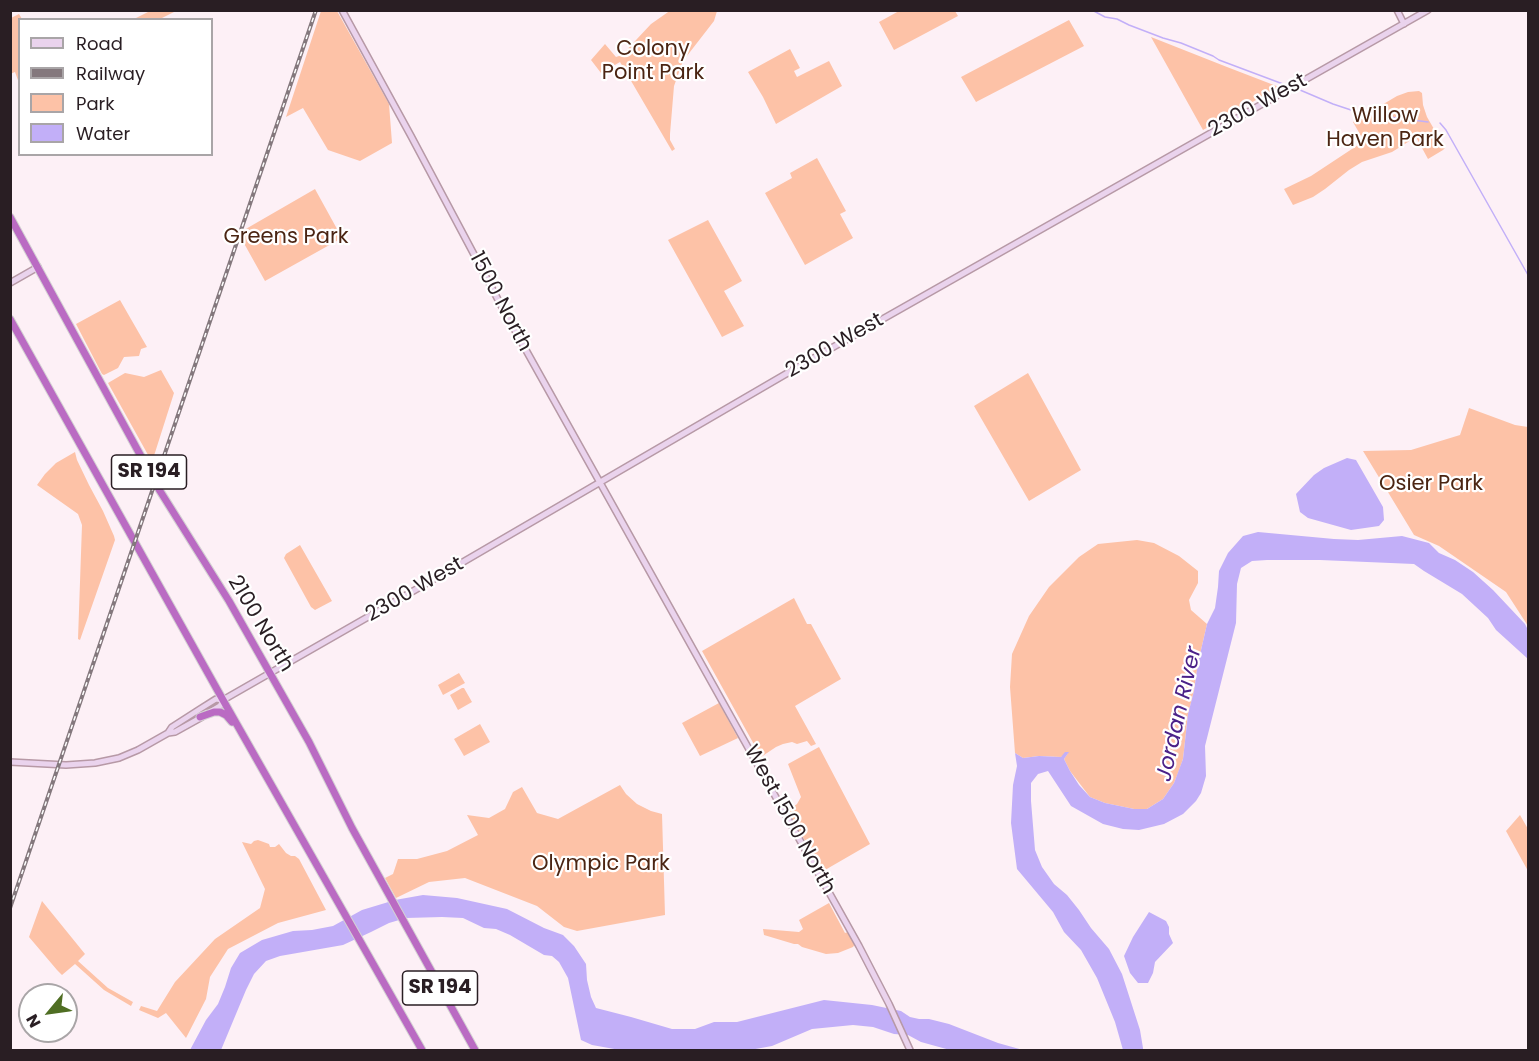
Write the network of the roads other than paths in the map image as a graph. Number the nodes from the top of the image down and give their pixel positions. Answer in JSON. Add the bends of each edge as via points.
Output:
{"nodes":[{"id":1,"x":342,"y":10,"type":"edge"},
{"id":2,"x":1397,"y":10,"type":"edge"},
{"id":3,"x":1428,"y":10,"type":"edge"},
{"id":4,"x":1404,"y":24,"type":"junction"},
{"id":5,"x":10,"y":217,"type":"edge"},
{"id":6,"x":38,"y":267,"type":"junction"},
{"id":7,"x":10,"y":283,"type":"edge"},
{"id":8,"x":10,"y":319,"type":"edge"},
{"id":9,"x":601,"y":483,"type":"junction"},
{"id":10,"x":661,"y":592,"type":"joint"},
{"id":11,"x":270,"y":672,"type":"junction"},
{"id":12,"x":223,"y":700,"type":"junction"},
{"id":13,"x":200,"y":717,"type":"junction"},
{"id":14,"x":168,"y":733,"type":"junction"},
{"id":15,"x":250,"y":748,"type":"junction"},
{"id":16,"x":10,"y":762,"type":"edge"},
{"id":17,"x":474,"y":1048,"type":"edge"},
{"id":18,"x":422,"y":1050,"type":"edge"},
{"id":19,"x":910,"y":1050,"type":"edge"}],
"edges":[{"from":1,"to":9,"type":"main road","name":"1500 North"},
{"from":2,"to":4,"type":"main road"},
{"from":3,"to":4,"type":"main road","name":"2300 West"},
{"from":4,"to":9,"type":"main road","name":"2300 West"},
{"from":5,"to":6,"type":"highway","name":"2100 North","number":"SR 194"},
{"from":6,"to":7,"type":"main road"},
{"from":6,"to":11,"type":"highway","name":"2100 North","number":"SR 194","via":[[160,491]]},
{"from":8,"to":12,"type":"highway","number":"SR 194"},
{"from":9,"to":10,"type":"main road","name":"1500 North"},
{"from":9,"to":11,"type":"main road","name":"2300 West"},
{"from":10,"to":19,"type":"main road","name":"West 1500 North","via":[[856,940]]},
{"from":11,"to":12,"type":"main road","name":"2300 West"},
{"from":11,"to":17,"type":"highway","name":"2100 North","number":"SR 194"},
{"from":12,"to":13,"type":"main road","via":[[220,706]]},
{"from":12,"to":14,"type":"main road","via":[[216,699]]},
{"from":12,"to":15,"type":"highway","number":"SR 194"},
{"from":13,"to":14,"type":"main road"},
{"from":13,"to":15,"type":"highway","via":[[224,714]]},
{"from":14,"to":16,"type":"main road","via":[[119,758],[94,764]]},
{"from":15,"to":18,"type":"highway","number":"SR 194"}]}
